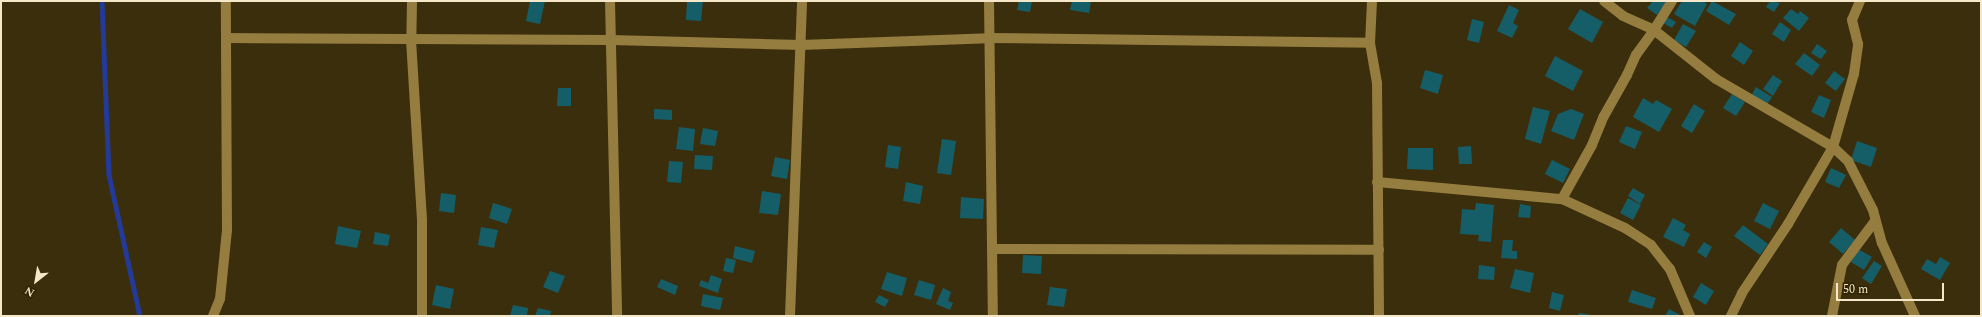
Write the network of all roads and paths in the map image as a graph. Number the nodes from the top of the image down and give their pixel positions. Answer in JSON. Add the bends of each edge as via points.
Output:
{"nodes":[{"id":1,"x":226,"y":1,"type":"edge"},
{"id":2,"x":412,"y":1,"type":"edge"},
{"id":3,"x":610,"y":1,"type":"edge"},
{"id":4,"x":802,"y":1,"type":"edge"},
{"id":5,"x":989,"y":1,"type":"edge"},
{"id":6,"x":1372,"y":1,"type":"edge"},
{"id":7,"x":1604,"y":1,"type":"edge"},
{"id":8,"x":1672,"y":1,"type":"edge"},
{"id":9,"x":1860,"y":1,"type":"edge"},
{"id":10,"x":1654,"y":30,"type":"junction"},
{"id":11,"x":226,"y":38,"type":"junction"},
{"id":12,"x":988,"y":38,"type":"junction"},
{"id":13,"x":411,"y":40,"type":"junction"},
{"id":14,"x":611,"y":40,"type":"junction"},
{"id":15,"x":1370,"y":43,"type":"junction"},
{"id":16,"x":801,"y":44,"type":"junction"},
{"id":17,"x":1833,"y":147,"type":"junction"},
{"id":18,"x":1377,"y":182,"type":"junction"},
{"id":19,"x":1562,"y":199,"type":"junction"},
{"id":20,"x":1875,"y":221,"type":"junction"},
{"id":21,"x":992,"y":249,"type":"junction"},
{"id":22,"x":1379,"y":250,"type":"junction"},
{"id":23,"x":213,"y":316,"type":"edge"},
{"id":24,"x":422,"y":316,"type":"edge"},
{"id":25,"x":617,"y":316,"type":"edge"},
{"id":26,"x":790,"y":316,"type":"edge"},
{"id":27,"x":993,"y":316,"type":"edge"},
{"id":28,"x":1379,"y":316,"type":"edge"},
{"id":29,"x":1690,"y":316,"type":"edge"},
{"id":30,"x":1731,"y":316,"type":"edge"},
{"id":31,"x":1832,"y":316,"type":"edge"},
{"id":32,"x":1915,"y":316,"type":"edge"}],
"edges":[{"from":1,"to":11,"type":"street"},
{"from":2,"to":13,"type":"street"},
{"from":3,"to":14,"type":"street"},
{"from":4,"to":16,"type":"street"},
{"from":5,"to":12,"type":"street"},
{"from":6,"to":15,"type":"street"},
{"from":7,"to":10,"type":"street","via":[[1623,16]]},
{"from":8,"to":10,"type":"street"},
{"from":9,"to":17,"type":"street","via":[[1852,20],[1858,44],[1854,74]]},
{"from":10,"to":17,"type":"street","via":[[1716,80]]},
{"from":10,"to":19,"type":"street","via":[[1636,55],[1592,145]]},
{"from":11,"to":13,"type":"street"},
{"from":11,"to":23,"type":"street","via":[[227,230],[220,299]]},
{"from":12,"to":15,"type":"street"},
{"from":12,"to":16,"type":"street"},
{"from":12,"to":21,"type":"street"},
{"from":13,"to":14,"type":"street"},
{"from":13,"to":24,"type":"street","via":[[422,221]]},
{"from":14,"to":16,"type":"street"},
{"from":14,"to":25,"type":"street"},
{"from":15,"to":18,"type":"street","via":[[1377,83]]},
{"from":16,"to":26,"type":"street"},
{"from":17,"to":20,"type":"street","via":[[1848,161],[1873,210]]},
{"from":17,"to":30,"type":"street","via":[[1788,224],[1742,293]]},
{"from":18,"to":19,"type":"street"},
{"from":18,"to":22,"type":"street"},
{"from":19,"to":29,"type":"street","via":[[1625,228],[1651,246],[1670,269]]},
{"from":20,"to":31,"type":"street","via":[[1842,265]]},
{"from":20,"to":32,"type":"street","via":[[1882,243]]},
{"from":21,"to":22,"type":"street"},
{"from":21,"to":27,"type":"street"},
{"from":22,"to":28,"type":"street"}]}
